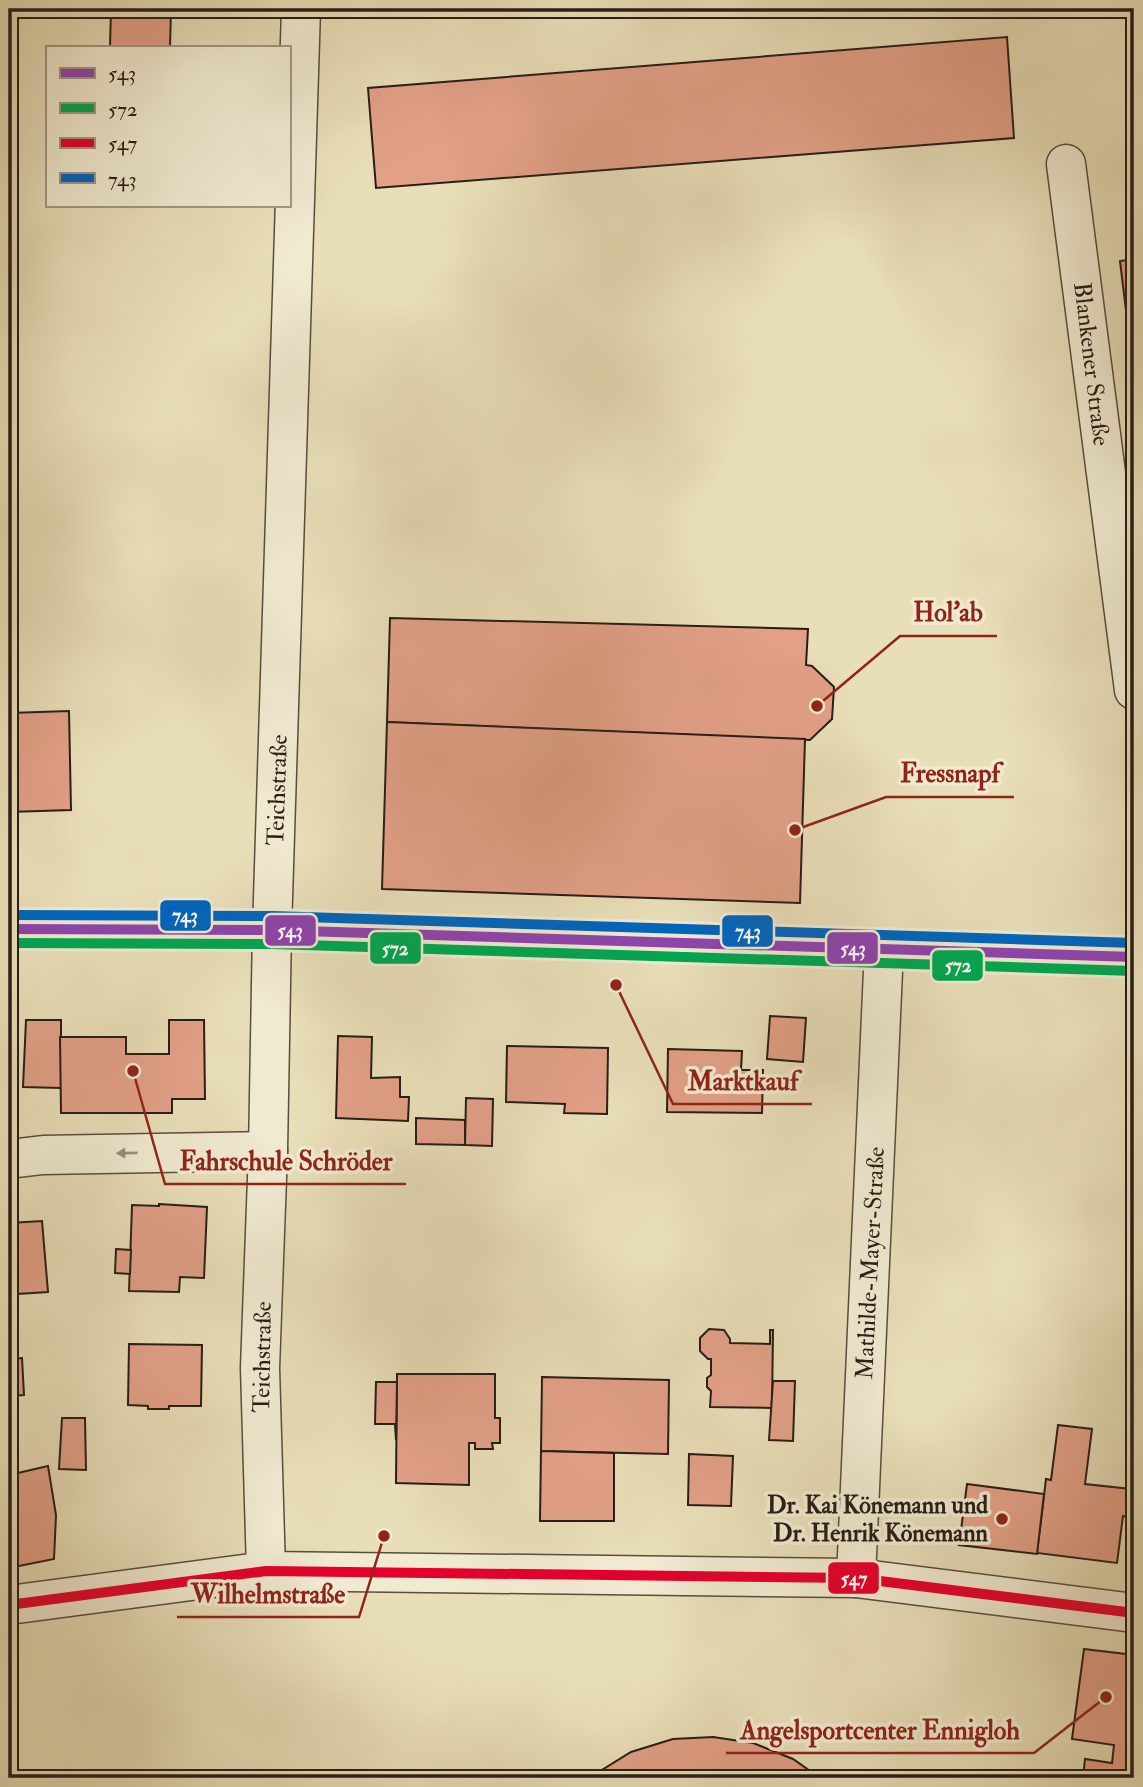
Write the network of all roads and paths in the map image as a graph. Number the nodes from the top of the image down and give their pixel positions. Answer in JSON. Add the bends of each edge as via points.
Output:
{"nodes":[{"id":1,"x":301,"y":9,"type":"edge"},
{"id":2,"x":1066,"y":163,"type":"dead end"},
{"id":3,"x":1134,"y":690,"type":"edge"},
{"id":4,"x":9,"y":929,"type":"edge"},
{"id":5,"x":272,"y":930,"type":"junction"},
{"id":6,"x":884,"y":948,"type":"junction"},
{"id":7,"x":1134,"y":957,"type":"edge"},
{"id":8,"x":268,"y":1151,"type":"junction"},
{"id":9,"x":9,"y":1159,"type":"edge"},
{"id":10,"x":266,"y":1571,"type":"junction"},
{"id":11,"x":856,"y":1578,"type":"junction"},
{"id":12,"x":9,"y":1605,"type":"edge"},
{"id":13,"x":1134,"y":1613,"type":"edge"}],
"edges":[{"from":1,"to":5,"type":"street","name":"Teichstraße"},
{"from":2,"to":3,"type":"street","name":"Blankener Straße"},
{"from":4,"to":5,"type":"main road"},
{"from":5,"to":6,"type":"main road"},
{"from":5,"to":8,"type":"street","name":"Teichstraße"},
{"from":6,"to":7,"type":"main road"},
{"from":6,"to":11,"type":"street","name":"Mathilde-Mayer-Straße"},
{"from":8,"to":9,"type":"street","one_way":true},
{"from":8,"to":10,"type":"street","name":"Teichstraße","via":[[260,1368]]},
{"from":10,"to":11,"type":"street"},
{"from":10,"to":12,"type":"street"},
{"from":11,"to":13,"type":"street"}]}
